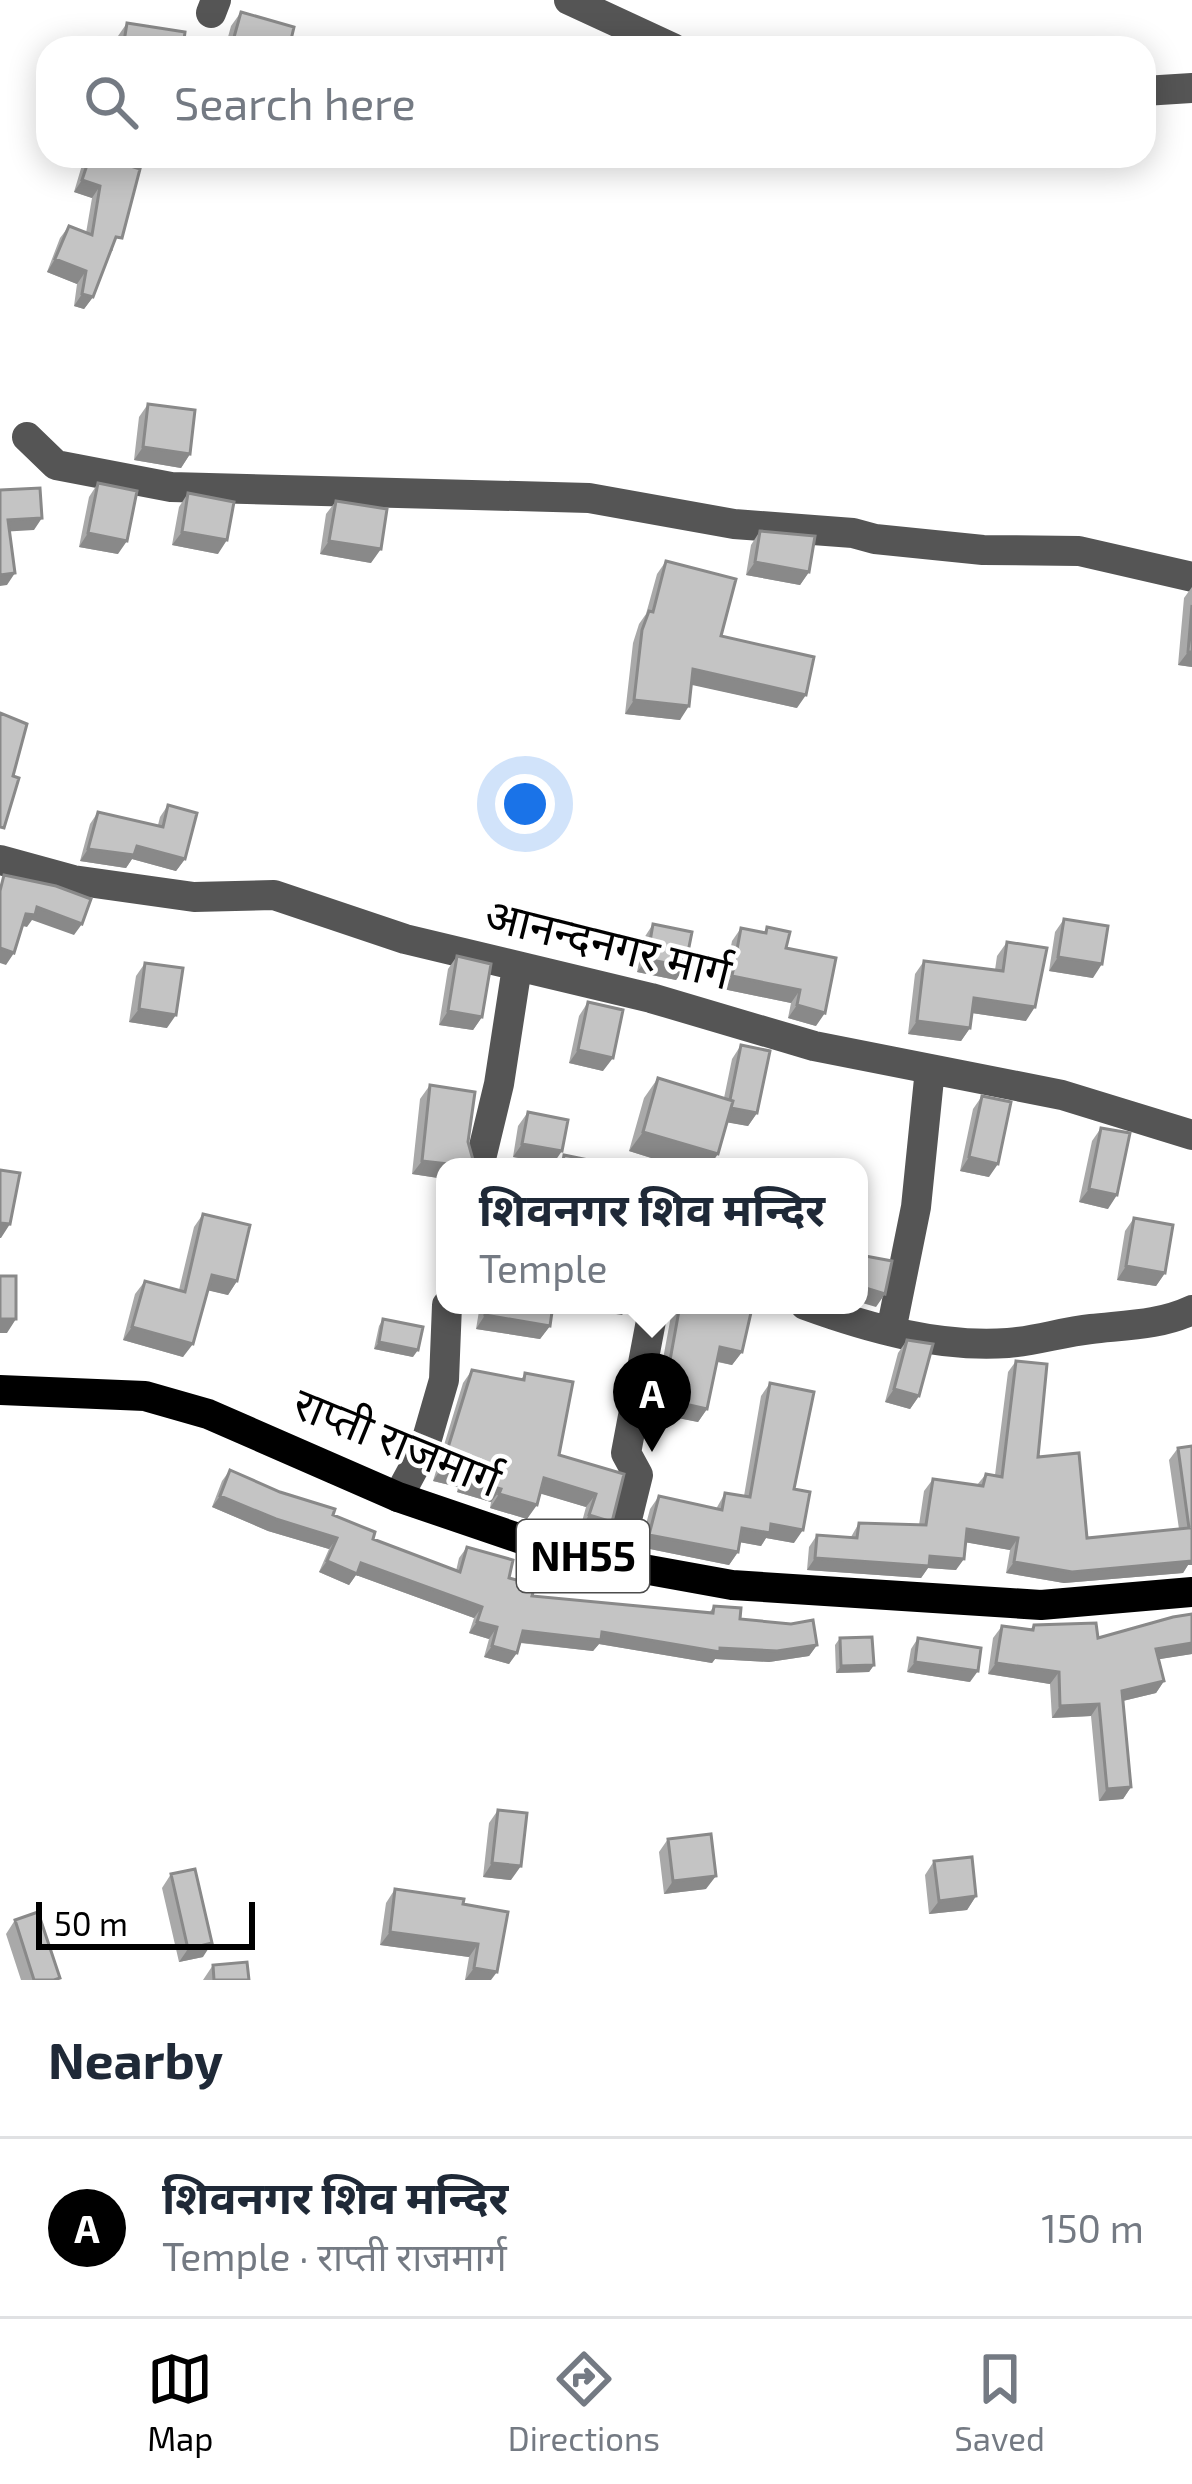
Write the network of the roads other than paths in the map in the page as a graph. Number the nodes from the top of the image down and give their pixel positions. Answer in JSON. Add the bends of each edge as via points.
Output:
{"nodes":[{"id":1,"x":569,"y":0,"type":"edge"},
{"id":2,"x":647,"y":36,"type":"edge"},
{"id":3,"x":1192,"y":88,"type":"edge"},
{"id":4,"x":1156,"y":90,"type":"edge"},
{"id":5,"x":27,"y":436,"type":"dead end"},
{"id":6,"x":1192,"y":577,"type":"edge"},
{"id":7,"x":0,"y":860,"type":"edge"},
{"id":8,"x":517,"y":968,"type":"junction"},
{"id":9,"x":930,"y":1069,"type":"junction"},
{"id":10,"x":1192,"y":1136,"type":"edge"},
{"id":11,"x":481,"y":1158,"type":"edge"},
{"id":12,"x":1192,"y":1310,"type":"edge"},
{"id":13,"x":447,"y":1314,"type":"edge"},
{"id":14,"x":652,"y":1314,"type":"edge"},
{"id":15,"x":829,"y":1314,"type":"edge"},
{"id":16,"x":891,"y":1331,"type":"junction"},
{"id":17,"x":0,"y":1390,"type":"edge"},
{"id":18,"x":398,"y":1497,"type":"junction"},
{"id":19,"x":616,"y":1564,"type":"junction"},
{"id":20,"x":1192,"y":1592,"type":"edge"}],
"edges":[{"from":1,"to":2,"type":"street"},
{"from":3,"to":4,"type":"street"},
{"from":5,"to":6,"type":"street","via":[[56,465],[171,487],[590,498],[875,539],[1079,550]]},
{"from":7,"to":8,"type":"street","name":"आनन्दनगर मार्ग","via":[[73,880],[194,896],[274,896]]},
{"from":8,"to":9,"type":"street","name":"आनन्दनगर मार्ग"},
{"from":8,"to":11,"type":"street"},
{"from":9,"to":10,"type":"street","name":"आनन्दनगर मार्ग","via":[[1062,1094]]},
{"from":9,"to":16,"type":"street","via":[[916,1207]]},
{"from":12,"to":16,"type":"street","via":[[1169,1321],[1007,1343]]},
{"from":13,"to":18,"type":"street","via":[[444,1380],[424,1449]]},
{"from":14,"to":19,"type":"street","via":[[626,1453],[638,1475]]},
{"from":15,"to":16,"type":"street"},
{"from":17,"to":18,"type":"main road","name":"राप्ती राजमार्ग","number":"NH55","via":[[145,1396],[208,1414]]},
{"from":18,"to":19,"type":"main road","name":"राप्ती राजमार्ग","number":"NH55"},
{"from":19,"to":20,"type":"main road","name":"राप्ती राजमार्ग","number":"NH55","via":[[732,1585],[959,1602],[1041,1605]]}]}
